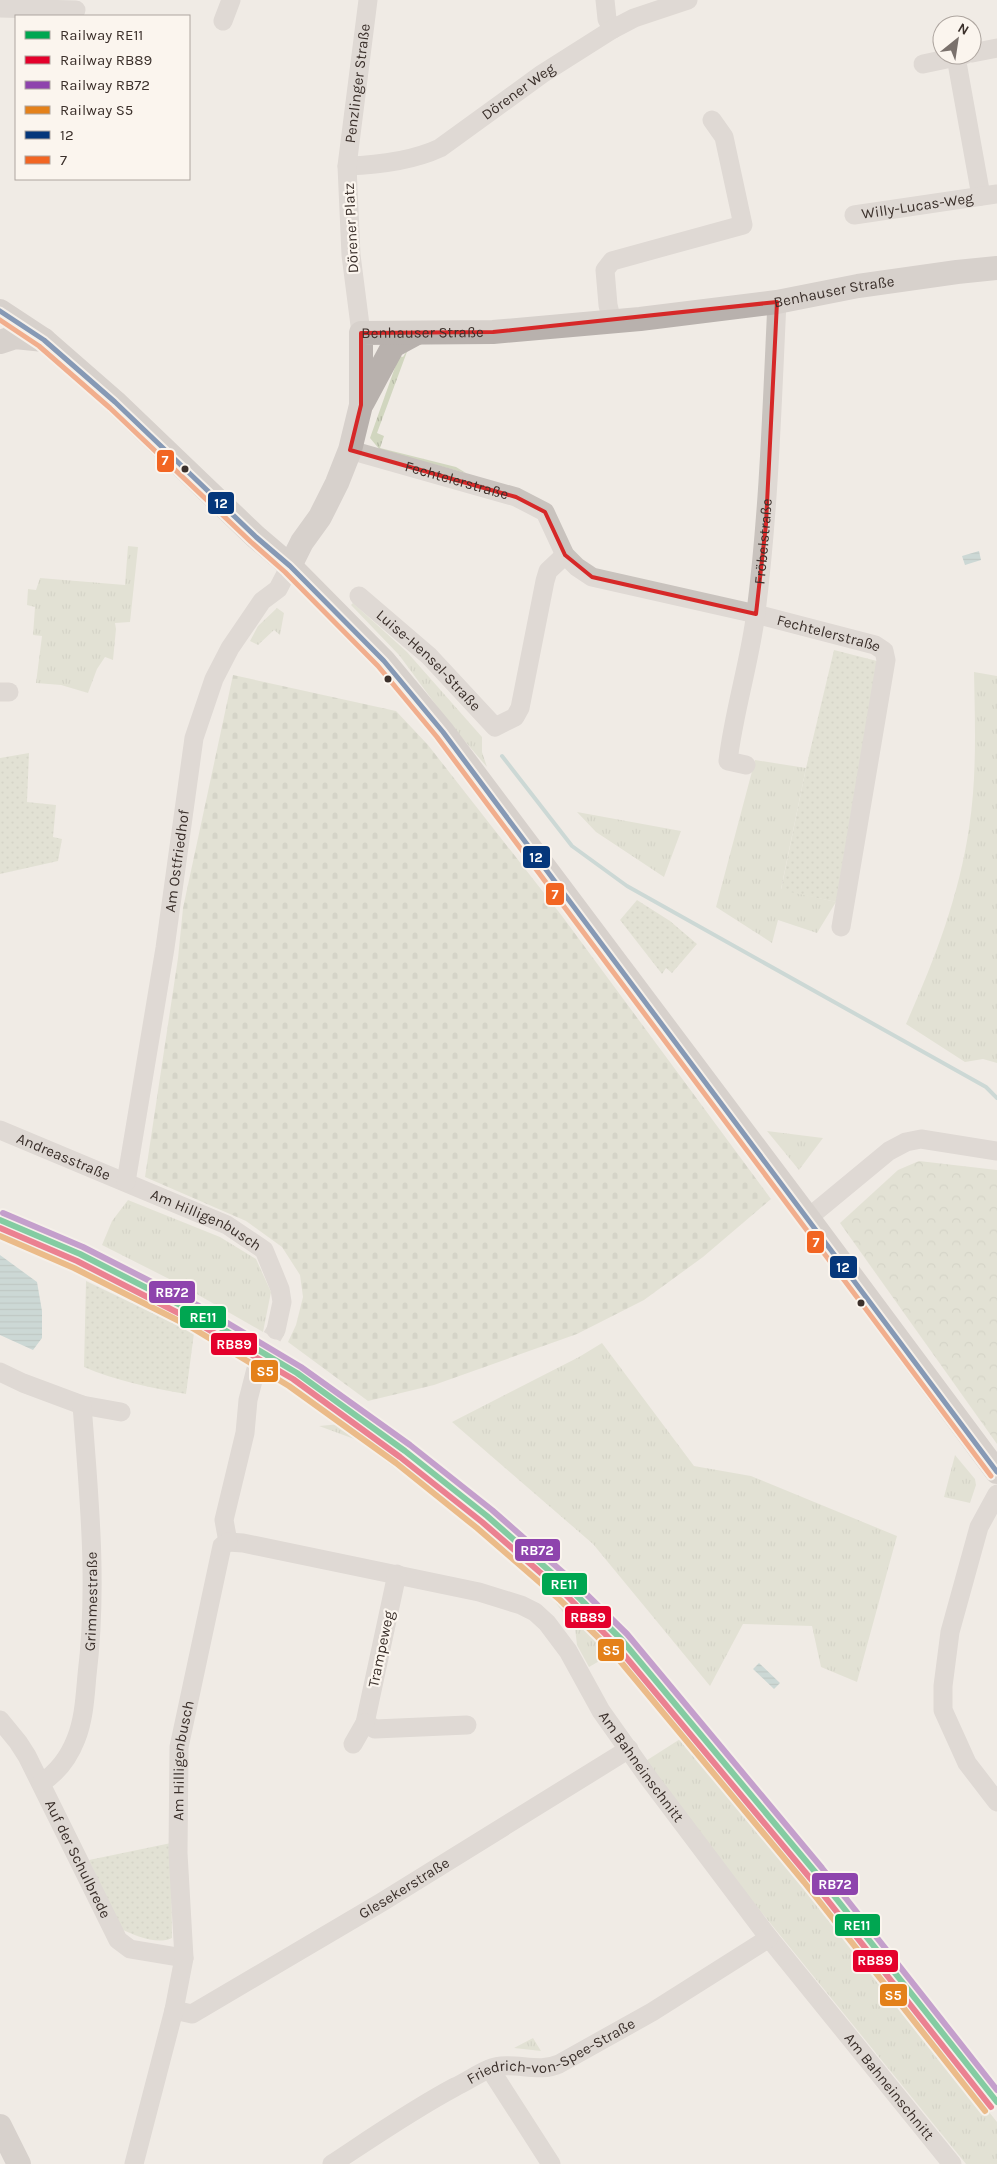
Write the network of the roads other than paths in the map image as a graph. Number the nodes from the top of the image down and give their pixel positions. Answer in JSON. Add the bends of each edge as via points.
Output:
{"nodes":[{"id":1,"x":231,"y":0,"type":"edge"},
{"id":2,"x":368,"y":0,"type":"edge"},
{"id":3,"x":605,"y":0,"type":"edge"},
{"id":4,"x":688,"y":0,"type":"edge"},
{"id":5,"x":0,"y":8,"type":"edge"},
{"id":6,"x":76,"y":9,"type":"edge"},
{"id":7,"x":223,"y":21,"type":"dead end"},
{"id":8,"x":613,"y":29,"type":"junction"},
{"id":9,"x":997,"y":48,"type":"edge"},
{"id":10,"x":982,"y":51,"type":"edge"},
{"id":11,"x":932,"y":62,"type":"edge"},
{"id":12,"x":923,"y":64,"type":"dead end"},
{"id":13,"x":966,"y":65,"type":"edge"},
{"id":14,"x":712,"y":120,"type":"dead end"},
{"id":15,"x":347,"y":166,"type":"junction"},
{"id":16,"x":989,"y":195,"type":"edge"},
{"id":17,"x":854,"y":216,"type":"dead end"},
{"id":18,"x":997,"y":268,"type":"edge"},
{"id":19,"x":777,"y":302,"type":"junction"},
{"id":20,"x":0,"y":311,"type":"edge"},
{"id":21,"x":612,"y":322,"type":"junction"},
{"id":22,"x":361,"y":333,"type":"junction"},
{"id":23,"x":417,"y":333,"type":"junction"},
{"id":24,"x":44,"y":340,"type":"junction"},
{"id":25,"x":0,"y":342,"type":"edge"},
{"id":26,"x":361,"y":405,"type":"junction"},
{"id":27,"x":350,"y":450,"type":"junction"},
{"id":28,"x":565,"y":555,"type":"junction"},
{"id":29,"x":290,"y":566,"type":"junction"},
{"id":30,"x":359,"y":596,"type":"dead end"},
{"id":31,"x":756,"y":614,"type":"junction"},
{"id":32,"x":746,"y":765,"type":"dead end"},
{"id":33,"x":841,"y":927,"type":"dead end"},
{"id":34,"x":0,"y":1130,"type":"edge"},
{"id":35,"x":997,"y":1151,"type":"edge"},
{"id":36,"x":126,"y":1182,"type":"junction"},
{"id":37,"x":808,"y":1218,"type":"junction"},
{"id":38,"x":276,"y":1330,"type":"tunnel mouth"},
{"id":39,"x":258,"y":1361,"type":"tunnel mouth"},
{"id":40,"x":0,"y":1372,"type":"edge"},
{"id":41,"x":82,"y":1405,"type":"junction"},
{"id":42,"x":121,"y":1412,"type":"dead end"},
{"id":43,"x":997,"y":1472,"type":"edge"},
{"id":44,"x":997,"y":1494,"type":"edge"},
{"id":45,"x":228,"y":1542,"type":"junction"},
{"id":46,"x":396,"y":1574,"type":"junction"},
{"id":47,"x":0,"y":1720,"type":"edge"},
{"id":48,"x":365,"y":1723,"type":"junction"},
{"id":49,"x":467,"y":1725,"type":"dead end"},
{"id":50,"x":353,"y":1744,"type":"dead end"},
{"id":51,"x":629,"y":1749,"type":"junction"},
{"id":52,"x":41,"y":1783,"type":"junction"},
{"id":53,"x":997,"y":1802,"type":"edge"},
{"id":54,"x":769,"y":1938,"type":"junction"},
{"id":55,"x":184,"y":1958,"type":"junction"},
{"id":56,"x":174,"y":2010,"type":"junction"},
{"id":57,"x":490,"y":2069,"type":"junction"},
{"id":58,"x":0,"y":2126,"type":"edge"},
{"id":59,"x":19,"y":2164,"type":"edge"},
{"id":60,"x":134,"y":2164,"type":"edge"},
{"id":61,"x":332,"y":2164,"type":"edge"},
{"id":62,"x":551,"y":2164,"type":"edge"},
{"id":63,"x":952,"y":2164,"type":"edge"}],
"edges":[{"from":1,"to":7,"type":"street"},
{"from":2,"to":15,"type":"street","name":"Penzlinger Straße"},
{"from":3,"to":8,"type":"street","via":[[607,19]]},
{"from":4,"to":8,"type":"street","name":"Dörener Weg","via":[[634,18]]},
{"from":5,"to":6,"type":"street"},
{"from":8,"to":15,"type":"street","name":"Dörener Weg","via":[[542,74],[440,148],[421,156]]},
{"from":9,"to":10,"type":"street"},
{"from":11,"to":12,"type":"street"},
{"from":13,"to":16,"type":"street","name":"Willy-Lucas-Weg"},
{"from":14,"to":21,"type":"street","via":[[724,137],[743,225],[612,261],[605,270]]},
{"from":15,"to":22,"type":"street","name":"Dörener Platz","via":[[351,255]]},
{"from":16,"to":17,"type":"street","name":"Willy-Lucas-Weg"},
{"from":18,"to":19,"type":"main road","name":"Benhauser Straße","via":[[858,286]]},
{"from":19,"to":21,"type":"main road","name":"Benhauser Straße"},
{"from":19,"to":31,"type":"street","name":"Fröbelstraße","via":[[766,524]]},
{"from":20,"to":24,"type":"main road"},
{"from":21,"to":23,"type":"main road","name":"Benhauser Straße","via":[[493,332]]},
{"from":22,"to":23,"type":"main road","name":"Benhauser Straße"},
{"from":22,"to":26,"type":"main road","name":"Benhauser Straße"},
{"from":23,"to":26,"type":"main road","via":[[393,346]]},
{"from":24,"to":25,"type":"main road","via":[[15,337]]},
{"from":24,"to":29,"type":"main road"},
{"from":26,"to":27,"type":"main road","name":"Benhauser Straße"},
{"from":27,"to":28,"type":"street","name":"Fechtelerstraße","via":[[516,497],[545,512]]},
{"from":27,"to":29,"type":"main road","name":"Benhauser Straße","via":[[320,517]]},
{"from":28,"to":30,"type":"street","name":"Luise-Hensel-Straße","via":[[548,571],[545,581],[520,708],[516,716],[495,727],[429,656]]},
{"from":28,"to":31,"type":"street","name":"Fechtelerstraße","via":[[592,577]]},
{"from":29,"to":36,"type":"street","name":"Am Ostfriedhof","via":[[278,588],[262,601],[230,648],[214,680],[194,738],[165,948]]},
{"from":29,"to":37,"type":"main road","via":[[384,661],[428,713]]},
{"from":31,"to":32,"type":"street","name":"Fröbelstraße","via":[[728,760]]},
{"from":31,"to":33,"type":"street","name":"Fechtelerstraße","via":[[875,645],[884,651],[886,660]]},
{"from":34,"to":36,"type":"street","name":"Andreasstraße"},
{"from":35,"to":37,"type":"street","via":[[920,1139],[906,1142],[889,1151]]},
{"from":36,"to":38,"type":"street","name":"Am Hilligenbusch","via":[[228,1225],[264,1250],[282,1302]]},
{"from":37,"to":43,"type":"main road"},
{"from":39,"to":45,"type":"street","via":[[224,1520]]},
{"from":40,"to":41,"type":"street","via":[[23,1384]]},
{"from":41,"to":42,"type":"street"},
{"from":41,"to":52,"type":"street","name":"Grimmestraße","via":[[92,1531],[93,1598],[83,1714],[76,1740],[54,1775]]},
{"from":44,"to":53,"type":"street","via":[[979,1527],[950,1632],[943,1710],[966,1763]]},
{"from":45,"to":46,"type":"street","name":"Am Bahneinschnitt","via":[[243,1542]]},
{"from":45,"to":55,"type":"street","name":"Am Hilligenbusch","via":[[222,1546],[179,1747],[178,1853]]},
{"from":46,"to":48,"type":"street","name":"Trampeweg"},
{"from":46,"to":51,"type":"street","name":"Am Bahneinschnitt","via":[[506,1598],[535,1612],[560,1638],[601,1711]]},
{"from":47,"to":52,"type":"street","name":"Auf der Schulbrede","via":[[18,1742]]},
{"from":48,"to":49,"type":"street","via":[[375,1729]]},
{"from":48,"to":50,"type":"street","name":"Trampeweg"},
{"from":51,"to":54,"type":"street","name":"Am Bahneinschnitt"},
{"from":51,"to":56,"type":"street","name":"Glesekerstraße","via":[[382,1902],[192,2014]]},
{"from":52,"to":55,"type":"street","name":"Auf der Schulbrede","via":[[118,1940],[130,1949]]},
{"from":54,"to":57,"type":"street","name":"Friedrich-von-Spee-Straße","via":[[652,2012],[552,2068],[515,2065]]},
{"from":54,"to":63,"type":"street","name":"Am Bahneinschnitt"},
{"from":55,"to":56,"type":"street","name":"Am Hilligenbusch"},
{"from":56,"to":60,"type":"street","name":"Am Hilligenbusch"},
{"from":57,"to":61,"type":"street","name":"Friedrich-von-Spee-Straße","via":[[420,2106]]},
{"from":57,"to":62,"type":"street"},
{"from":58,"to":59,"type":"main road"}]}
